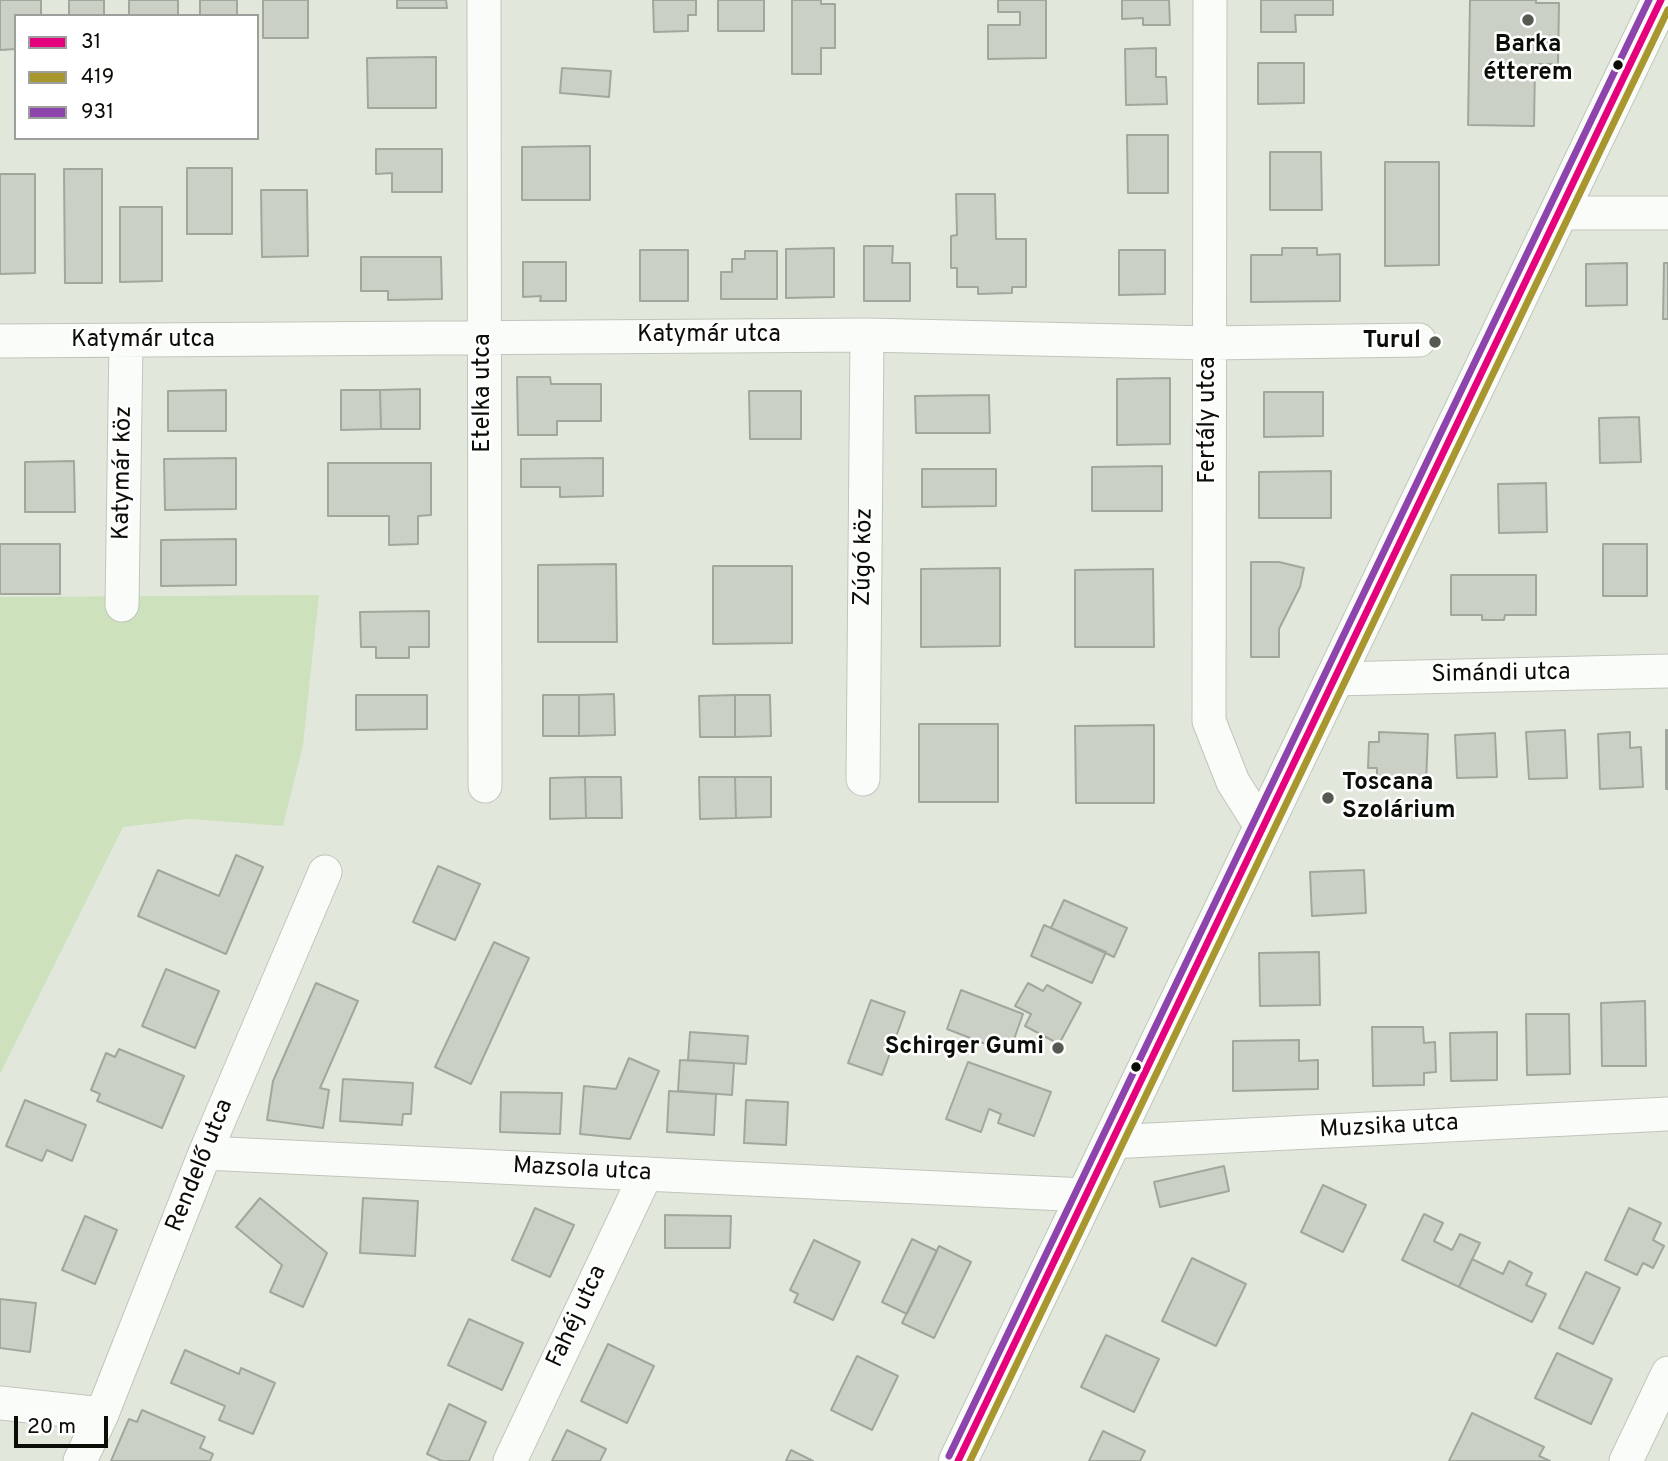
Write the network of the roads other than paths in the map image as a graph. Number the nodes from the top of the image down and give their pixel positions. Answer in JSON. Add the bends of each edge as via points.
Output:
{"nodes":[{"id":1,"x":484,"y":0,"type":"edge"},
{"id":2,"x":1210,"y":0,"type":"edge"},
{"id":3,"x":1661,"y":0,"type":"edge"},
{"id":4,"x":1668,"y":213,"type":"edge"},
{"id":5,"x":1558,"y":214,"type":"junction"},
{"id":6,"x":867,"y":335,"type":"junction"},
{"id":7,"x":483,"y":338,"type":"junction"},
{"id":8,"x":1419,"y":340,"type":"dead end"},
{"id":9,"x":0,"y":341,"type":"edge"},
{"id":10,"x":126,"y":341,"type":"junction"},
{"id":11,"x":1209,"y":343,"type":"junction"},
{"id":12,"x":122,"y":605,"type":"dead end"},
{"id":13,"x":1668,"y":671,"type":"edge"},
{"id":14,"x":1335,"y":679,"type":"junction"},
{"id":15,"x":863,"y":779,"type":"dead end"},
{"id":16,"x":485,"y":786,"type":"dead end"},
{"id":17,"x":1262,"y":828,"type":"junction"},
{"id":18,"x":325,"y":872,"type":"dead end"},
{"id":19,"x":1668,"y":1114,"type":"edge"},
{"id":20,"x":1110,"y":1142,"type":"junction"},
{"id":21,"x":205,"y":1153,"type":"junction"},
{"id":22,"x":646,"y":1174,"type":"junction"},
{"id":23,"x":1085,"y":1195,"type":"junction"},
{"id":24,"x":1668,"y":1373,"type":"edge"},
{"id":25,"x":0,"y":1403,"type":"edge"},
{"id":26,"x":102,"y":1413,"type":"junction"},
{"id":27,"x":80,"y":1461,"type":"edge"},
{"id":28,"x":510,"y":1461,"type":"edge"},
{"id":29,"x":958,"y":1461,"type":"edge"},
{"id":30,"x":1626,"y":1461,"type":"edge"}],
"edges":[{"from":1,"to":7,"type":"street","name":"Etelka utca"},
{"from":2,"to":11,"type":"street","name":"Fertály utca"},
{"from":3,"to":5,"type":"street"},
{"from":4,"to":5,"type":"street"},
{"from":5,"to":14,"type":"street"},
{"from":6,"to":7,"type":"street","name":"Katymár utca"},
{"from":6,"to":11,"type":"street","name":"Katymár utca"},
{"from":6,"to":15,"type":"street","name":"Zúgó köz"},
{"from":7,"to":10,"type":"street","name":"Katymár utca"},
{"from":7,"to":16,"type":"street","name":"Etelka utca"},
{"from":8,"to":11,"type":"street","name":"Katymár utca"},
{"from":9,"to":10,"type":"street","name":"Katymár utca"},
{"from":10,"to":12,"type":"street","name":"Katymár köz"},
{"from":11,"to":17,"type":"street","name":"Fertály utca","via":[[1209,721],[1233,782]]},
{"from":13,"to":14,"type":"street","name":"Simándi utca"},
{"from":14,"to":17,"type":"street"},
{"from":17,"to":20,"type":"street"},
{"from":18,"to":21,"type":"street","name":"Rendelő utca"},
{"from":19,"to":20,"type":"street","name":"Muzsika utca"},
{"from":20,"to":23,"type":"street"},
{"from":21,"to":22,"type":"street","name":"Mazsola utca"},
{"from":21,"to":26,"type":"street","name":"Rendelő utca"},
{"from":22,"to":23,"type":"street","name":"Mazsola utca"},
{"from":22,"to":28,"type":"street","name":"Fahéj utca"},
{"from":23,"to":29,"type":"street"},
{"from":24,"to":30,"type":"street"},
{"from":25,"to":26,"type":"street"},
{"from":26,"to":27,"type":"street","name":"Rendelő utca"}]}
